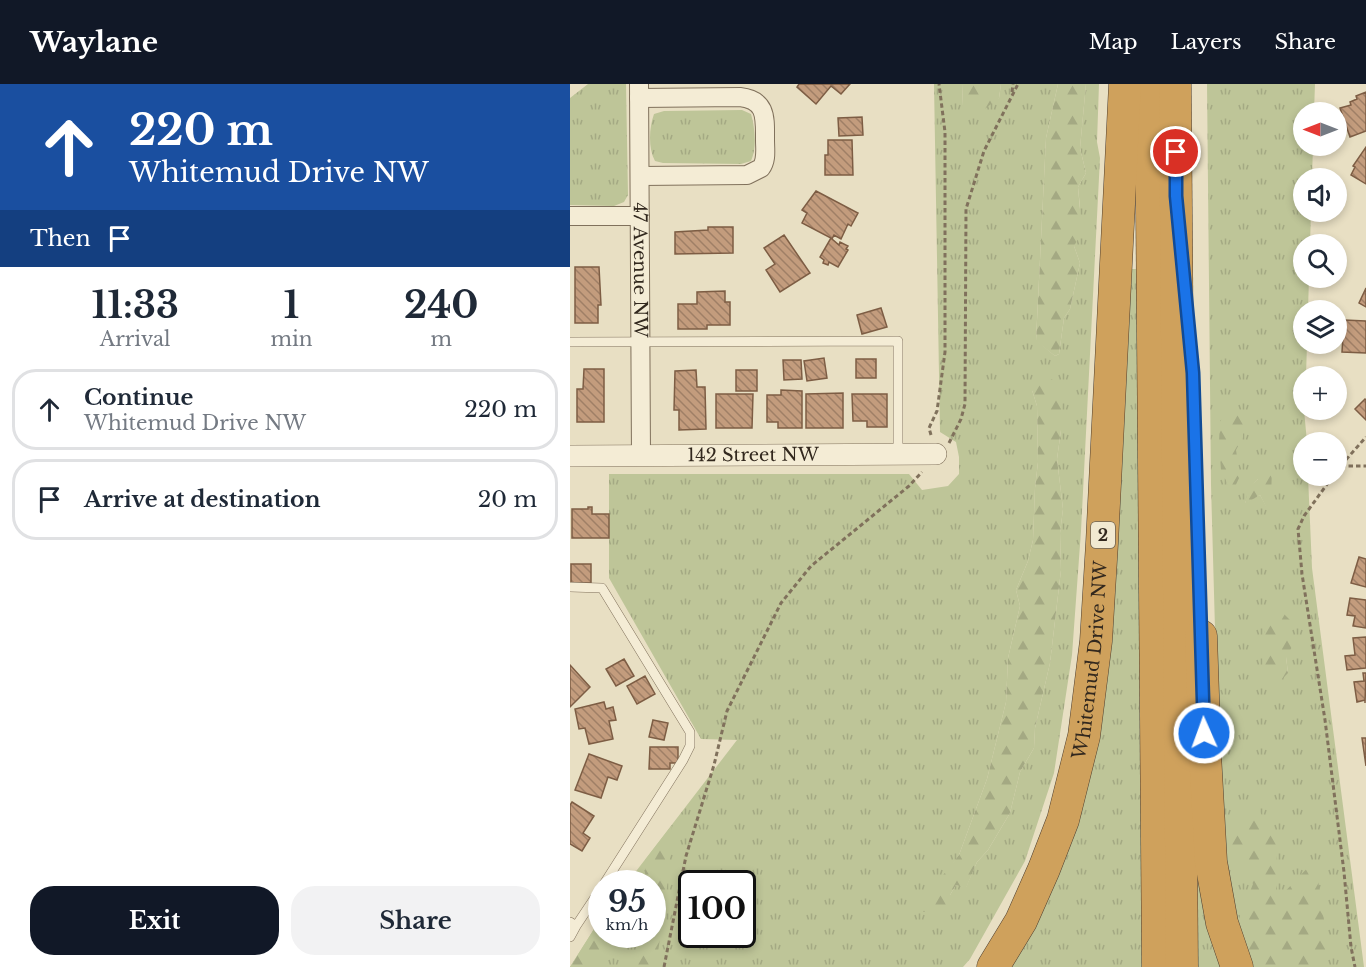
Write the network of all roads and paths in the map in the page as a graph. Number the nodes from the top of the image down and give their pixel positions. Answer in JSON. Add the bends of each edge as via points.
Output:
{"nodes":[{"id":1,"x":939,"y":84,"type":"edge"},
{"id":2,"x":1013,"y":84,"type":"edge"},
{"id":3,"x":1017,"y":84,"type":"edge"},
{"id":4,"x":1125,"y":84,"type":"edge"},
{"id":5,"x":1150,"y":84,"type":"edge"},
{"id":6,"x":1175,"y":84,"type":"edge"},
{"id":7,"x":639,"y":91,"type":"edge"},
{"id":8,"x":1012,"y":94,"type":"junction"},
{"id":9,"x":640,"y":176,"type":"junction"},
{"id":10,"x":1176,"y":196,"type":"junction"},
{"id":11,"x":570,"y":216,"type":"edge"},
{"id":12,"x":640,"y":216,"type":"junction"},
{"id":13,"x":641,"y":341,"type":"junction"},
{"id":14,"x":570,"y":342,"type":"edge"},
{"id":15,"x":1366,"y":437,"type":"edge"},
{"id":16,"x":898,"y":454,"type":"junction"},
{"id":17,"x":936,"y":454,"type":"junction"},
{"id":18,"x":570,"y":456,"type":"edge"},
{"id":19,"x":641,"y":456,"type":"junction"},
{"id":20,"x":1347,"y":457,"type":"edge"},
{"id":21,"x":1347,"y":466,"type":"edge"},
{"id":22,"x":1366,"y":466,"type":"edge"},
{"id":23,"x":1326,"y":486,"type":"edge"},
{"id":24,"x":570,"y":587,"type":"edge"},
{"id":25,"x":613,"y":870,"type":"edge"},
{"id":26,"x":588,"y":904,"type":"edge"},
{"id":27,"x":573,"y":924,"type":"edge"},
{"id":28,"x":570,"y":937,"type":"edge"},
{"id":29,"x":664,"y":967,"type":"edge"},
{"id":30,"x":993,"y":967,"type":"edge"},
{"id":31,"x":1158,"y":967,"type":"edge"},
{"id":32,"x":1182,"y":967,"type":"edge"},
{"id":33,"x":1237,"y":967,"type":"edge"},
{"id":34,"x":1355,"y":967,"type":"edge"}],
"edges":[{"from":1,"to":17,"type":"path","via":[[945,132],[945,352],[936,411],[929,428]]},
{"from":2,"to":8,"type":"path"},
{"from":3,"to":8,"type":"path"},
{"from":4,"to":30,"type":"highway","name":"Whitemud Drive NW","number":"2","via":[[1101,565],[1084,736],[1063,820],[1044,869],[1021,921]]},
{"from":5,"to":31,"type":"highway"},
{"from":6,"to":10,"type":"highway"},
{"from":7,"to":9,"type":"street","name":"47 Avenue NW"},
{"from":7,"to":9,"type":"street","via":[[752,99],[764,113],[765,156],[761,168],[747,175]]},
{"from":8,"to":17,"type":"path","via":[[984,151],[966,209],[965,404],[951,440]]},
{"from":9,"to":12,"type":"street","name":"47 Avenue NW"},
{"from":10,"to":32,"type":"highway"},
{"from":10,"to":33,"type":"highway","via":[[1193,373],[1211,862],[1222,923]]},
{"from":11,"to":12,"type":"street"},
{"from":12,"to":13,"type":"street","name":"47 Avenue NW"},
{"from":13,"to":14,"type":"lane"},
{"from":13,"to":16,"type":"lane","via":[[898,341]]},
{"from":13,"to":19,"type":"street","name":"47 Avenue NW"},
{"from":15,"to":20,"type":"path"},
{"from":16,"to":17,"type":"street","name":"142 Street NW"},
{"from":16,"to":19,"type":"street","name":"142 Street NW"},
{"from":17,"to":29,"type":"path","via":[[909,486],[811,566],[781,603],[727,711],[686,856]]},
{"from":18,"to":19,"type":"street","name":"142 Street NW"},
{"from":21,"to":22,"type":"path"},
{"from":23,"to":34,"type":"path","via":[[1298,529]]},
{"from":24,"to":25,"type":"lane","via":[[602,588],[690,732],[690,746],[683,760]]},
{"from":26,"to":27,"type":"lane"},
{"from":27,"to":28,"type":"lane"}]}
